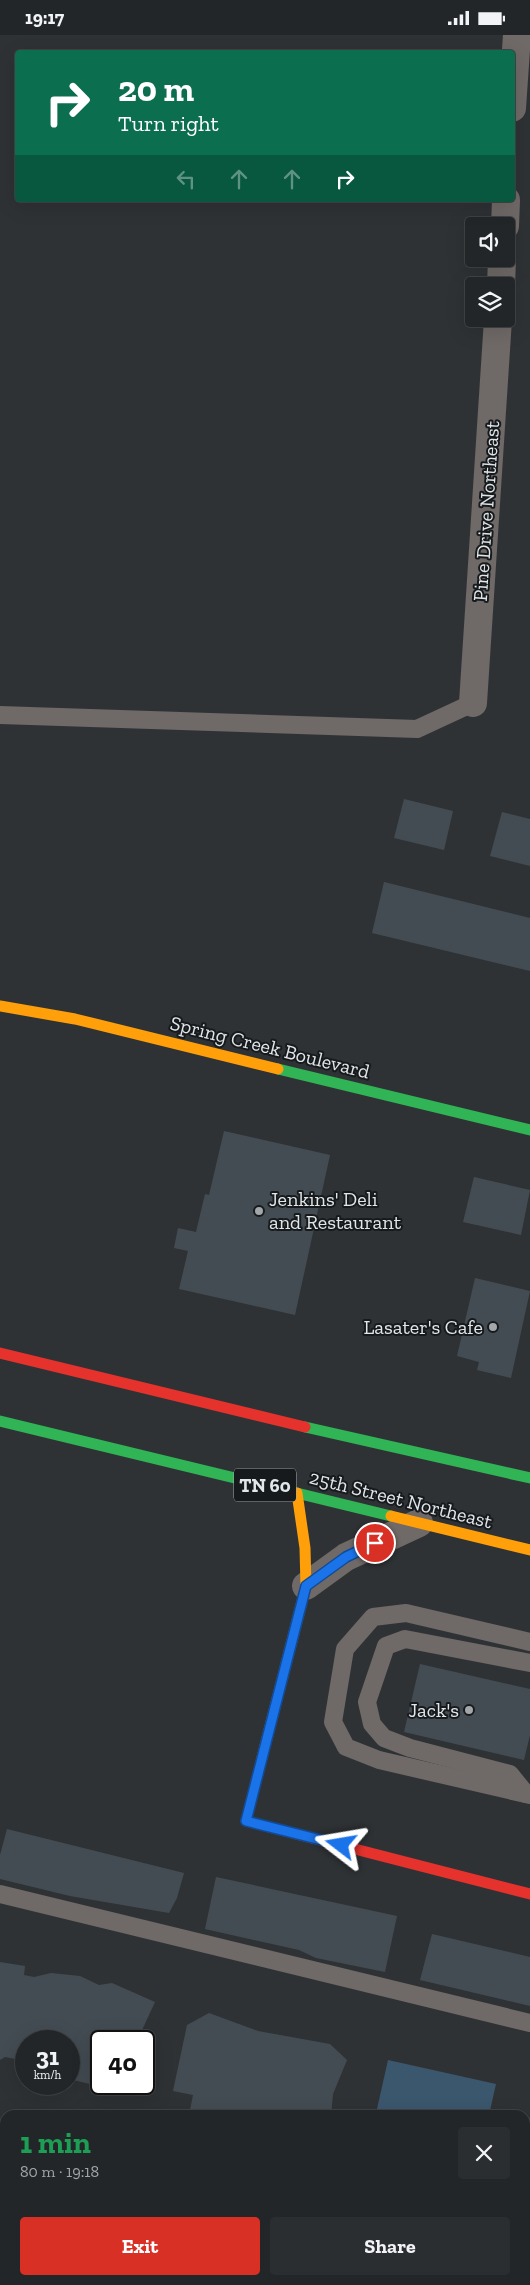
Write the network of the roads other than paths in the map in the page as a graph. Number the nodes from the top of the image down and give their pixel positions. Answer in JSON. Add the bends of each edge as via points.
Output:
{"nodes":[{"id":1,"x":517,"y":35,"type":"edge"},
{"id":2,"x":515,"y":64,"type":"edge"},
{"id":3,"x":506,"y":202,"type":"edge"},
{"id":4,"x":505,"y":217,"type":"edge"},
{"id":5,"x":497,"y":327,"type":"edge"},
{"id":6,"x":473,"y":703,"type":"joint"},
{"id":7,"x":0,"y":715,"type":"edge"},
{"id":8,"x":0,"y":1006,"type":"edge"},
{"id":9,"x":530,"y":1130,"type":"edge"},
{"id":10,"x":0,"y":1353,"type":"edge"},
{"id":11,"x":0,"y":1421,"type":"edge"},
{"id":12,"x":530,"y":1478,"type":"edge"},
{"id":13,"x":296,"y":1493,"type":"junction"},
{"id":14,"x":419,"y":1523,"type":"junction"},
{"id":15,"x":530,"y":1550,"type":"edge"},
{"id":16,"x":306,"y":1586,"type":"junction"},
{"id":17,"x":530,"y":1642,"type":"edge"},
{"id":18,"x":530,"y":1663,"type":"edge"},
{"id":19,"x":528,"y":1794,"type":"edge"},
{"id":20,"x":0,"y":1894,"type":"edge"},
{"id":21,"x":530,"y":1894,"type":"edge"},
{"id":22,"x":530,"y":2023,"type":"edge"}],
"edges":[{"from":1,"to":2,"type":"street"},
{"from":3,"to":4,"type":"street"},
{"from":5,"to":6,"type":"street","name":"Pine Drive Northeast"},
{"from":6,"to":7,"type":"lane","via":[[417,729]]},
{"from":8,"to":9,"type":"main road","name":"Spring Creek Boulevard","via":[[113,1028]]},
{"from":10,"to":12,"type":"main road"},
{"from":11,"to":13,"type":"main road","name":"25th Street Northeast","number":"TN 60"},
{"from":13,"to":14,"type":"main road","name":"25th Street Northeast","number":"TN 60"},
{"from":13,"to":16,"type":"main road","via":[[305,1548]]},
{"from":14,"to":15,"type":"main road","name":"25th Street Northeast","number":"TN 60"},
{"from":14,"to":16,"type":"street","via":[[346,1557]]},
{"from":16,"to":21,"type":"main road","via":[[246,1821]]},
{"from":17,"to":19,"type":"lane","via":[[406,1613],[373,1617],[344,1649],[333,1721],[346,1747],[379,1759]]},
{"from":18,"to":19,"type":"lane","via":[[405,1639],[386,1646],[367,1702],[372,1724],[384,1738],[510,1774]]},
{"from":20,"to":22,"type":"lane"}]}
